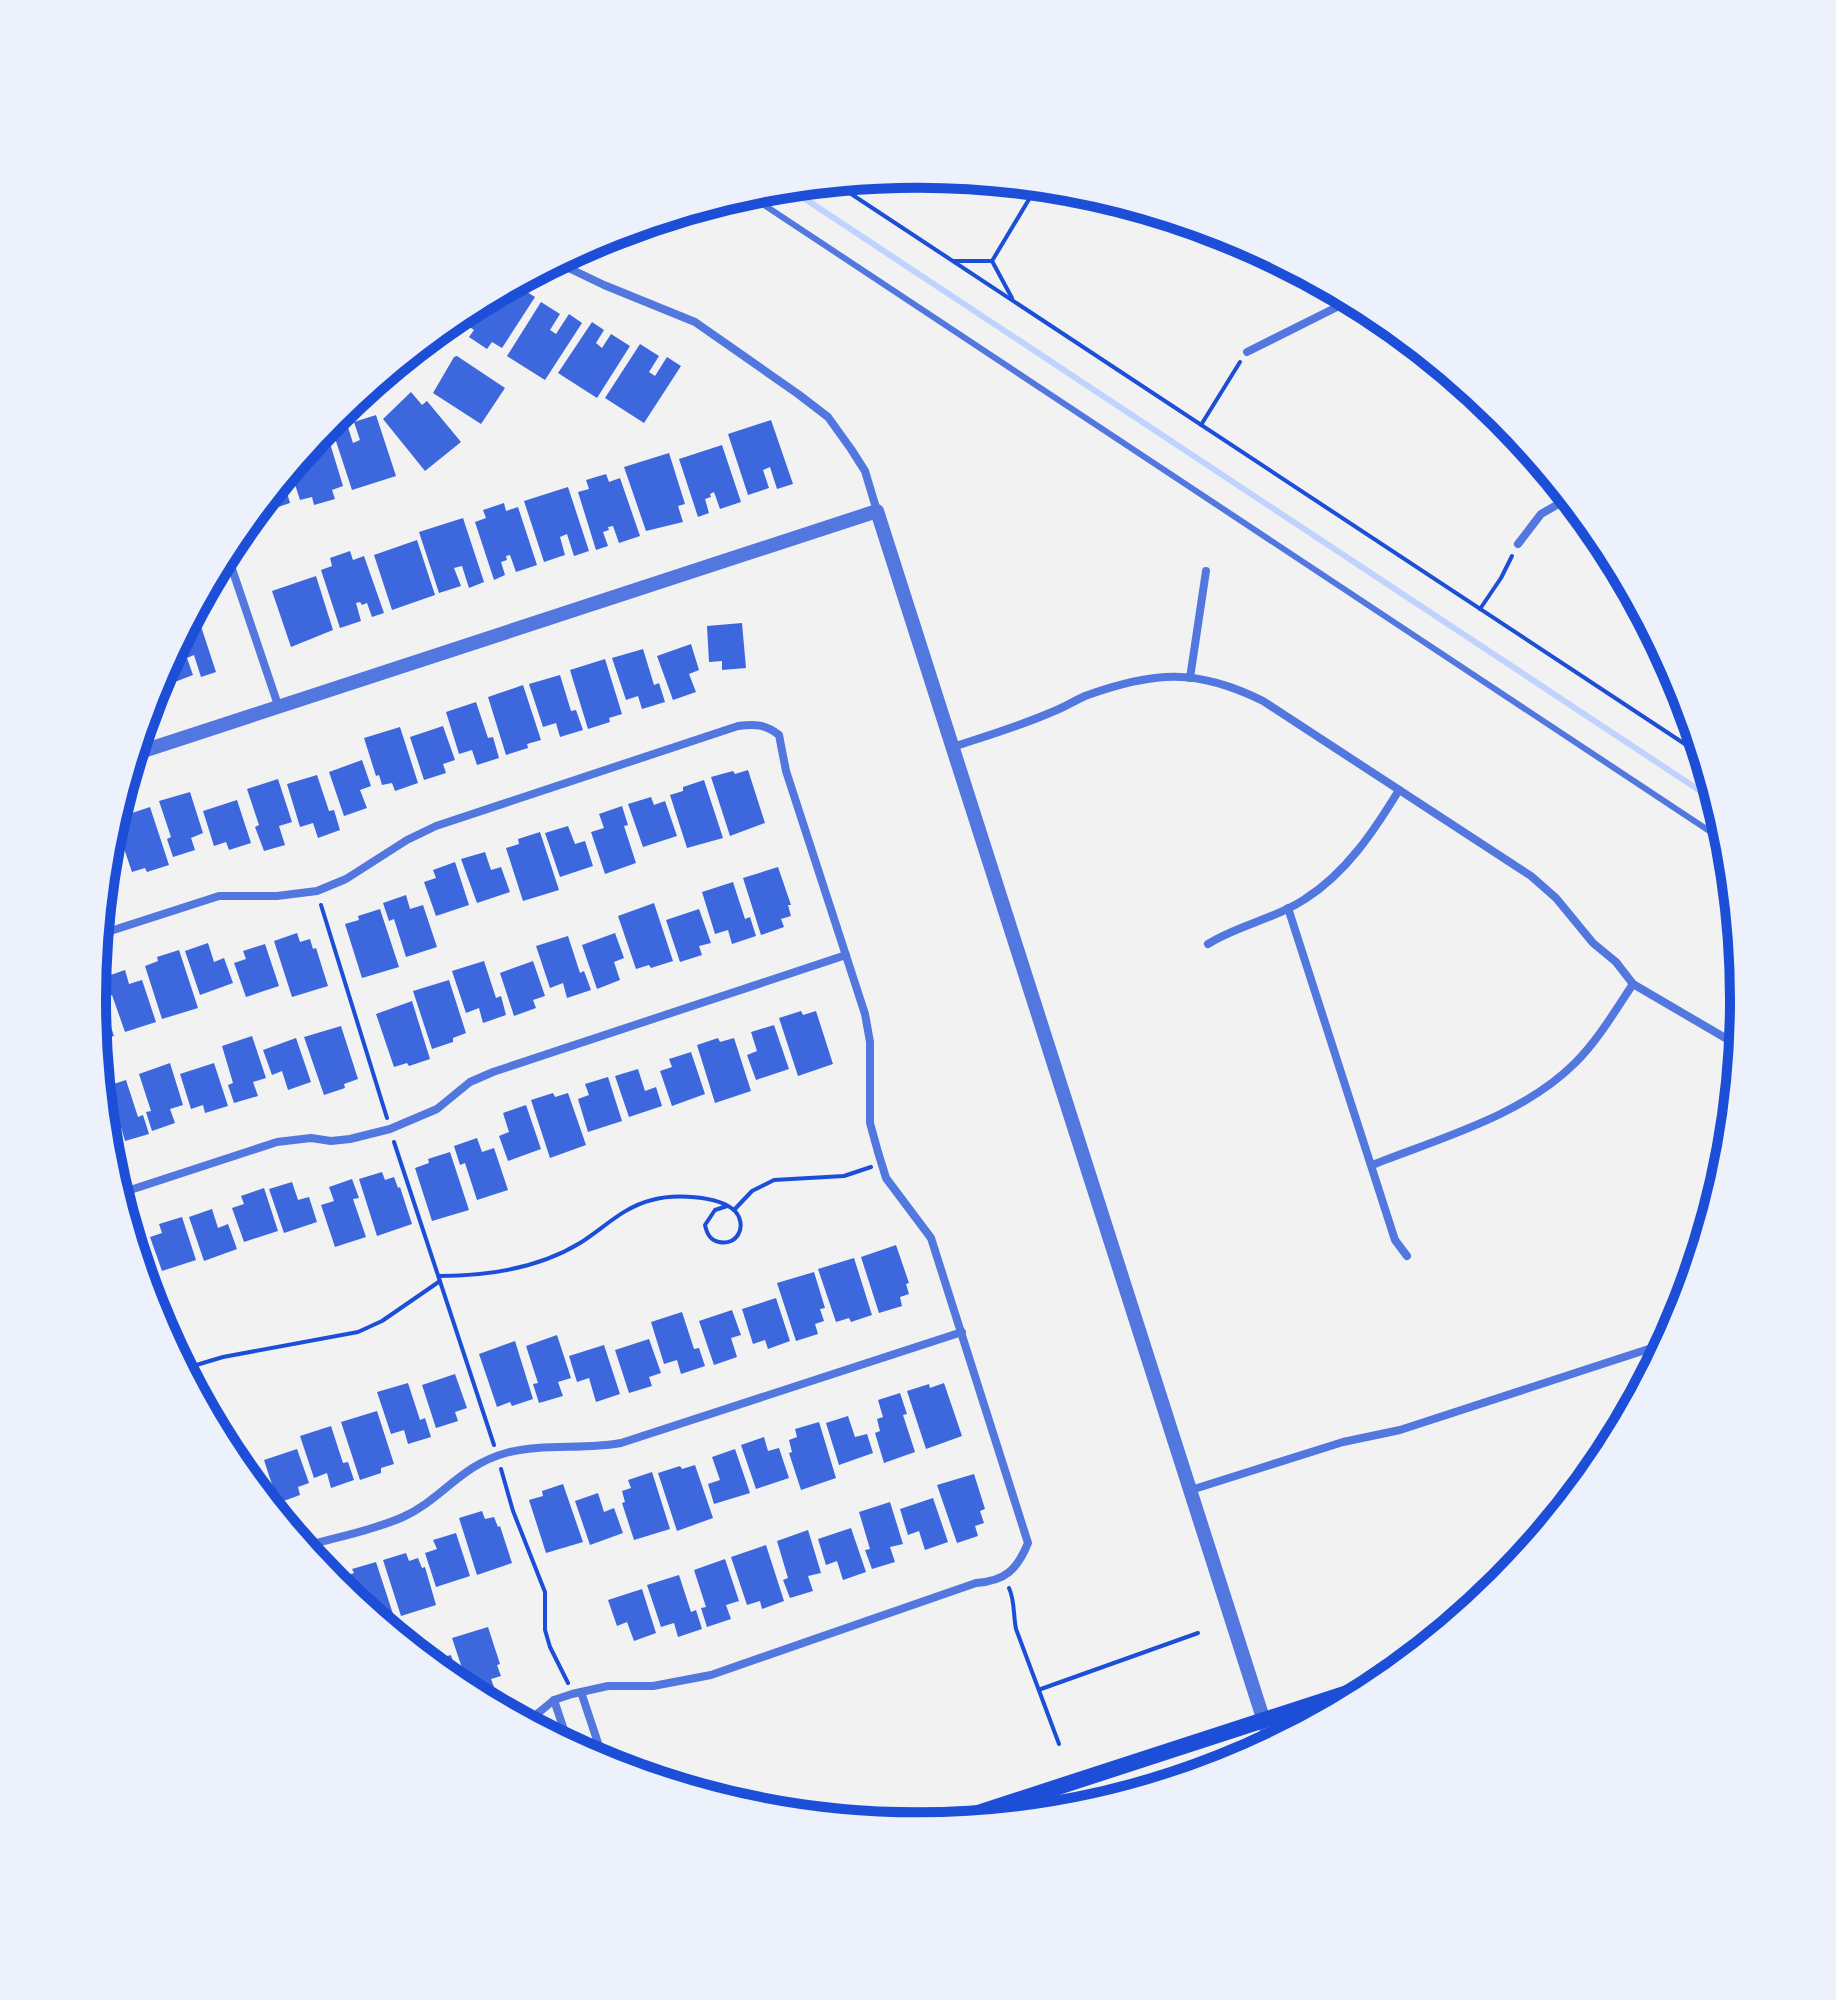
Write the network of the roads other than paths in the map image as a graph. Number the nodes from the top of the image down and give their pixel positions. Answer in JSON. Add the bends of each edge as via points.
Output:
{"nodes":[{"id":1,"x":762,"y":204,"type":"edge"},
{"id":2,"x":568,"y":268,"type":"edge"},
{"id":3,"x":1339,"y":306,"type":"edge"},
{"id":4,"x":1247,"y":352,"type":"road end"},
{"id":5,"x":1560,"y":503,"type":"edge"},
{"id":6,"x":877,"y":511,"type":"junction"},
{"id":7,"x":1518,"y":544,"type":"road end"},
{"id":8,"x":232,"y":567,"type":"edge"},
{"id":9,"x":1206,"y":571,"type":"dead end"},
{"id":10,"x":1190,"y":678,"type":"junction"},
{"id":11,"x":279,"y":708,"type":"junction"},
{"id":12,"x":953,"y":747,"type":"junction"},
{"id":13,"x":146,"y":750,"type":"edge"},
{"id":14,"x":1399,"y":790,"type":"junction"},
{"id":15,"x":1712,"y":833,"type":"edge"},
{"id":16,"x":1288,"y":908,"type":"junction"},
{"id":17,"x":109,"y":931,"type":"edge"},
{"id":18,"x":1208,"y":944,"type":"dead end"},
{"id":19,"x":846,"y":955,"type":"junction"},
{"id":20,"x":1633,"y":984,"type":"junction"},
{"id":21,"x":1728,"y":1040,"type":"edge"},
{"id":22,"x":1372,"y":1165,"type":"junction"},
{"id":23,"x":129,"y":1190,"type":"edge"},
{"id":24,"x":1407,"y":1256,"type":"dead end"},
{"id":25,"x":962,"y":1332,"type":"junction"},
{"id":26,"x":1651,"y":1348,"type":"edge"},
{"id":27,"x":1191,"y":1490,"type":"junction"},
{"id":28,"x":316,"y":1543,"type":"edge"},
{"id":29,"x":577,"y":1693,"type":"junction"},
{"id":30,"x":1331,"y":1699,"type":"edge"},
{"id":31,"x":554,"y":1700,"type":"junction"},
{"id":32,"x":535,"y":1715,"type":"edge"},
{"id":33,"x":1264,"y":1721,"type":"junction"},
{"id":34,"x":564,"y":1730,"type":"edge"},
{"id":35,"x":1268,"y":1732,"type":"edge"},
{"id":36,"x":598,"y":1746,"type":"edge"},
{"id":37,"x":994,"y":1808,"type":"edge"}],
"edges":[{"from":1,"to":15,"type":"lane"},
{"from":2,"to":6,"type":"street","via":[[695,322],[828,417],[865,471]]},
{"from":3,"to":4,"type":"street"},
{"from":5,"to":7,"type":"street","via":[[1541,514]]},
{"from":6,"to":11,"type":"street"},
{"from":6,"to":12,"type":"street"},
{"from":8,"to":11,"type":"street"},
{"from":9,"to":10,"type":"street"},
{"from":10,"to":12,"type":"street","via":[[1143,678]]},
{"from":10,"to":14,"type":"street","via":[[1236,688],[1263,701]]},
{"from":11,"to":13,"type":"street"},
{"from":12,"to":27,"type":"street"},
{"from":14,"to":16,"type":"street","via":[[1348,862]]},
{"from":14,"to":20,"type":"street","via":[[1531,876]]},
{"from":16,"to":18,"type":"street"},
{"from":16,"to":22,"type":"street"},
{"from":17,"to":19,"type":"street","via":[[219,896],[317,891],[436,826],[755,724],[779,735]]},
{"from":19,"to":23,"type":"street","via":[[493,1072],[470,1082],[437,1109],[390,1129],[350,1139],[277,1142]]},
{"from":19,"to":25,"type":"street","via":[[865,1014],[870,1123],[886,1178],[931,1238]]},
{"from":20,"to":21,"type":"street"},
{"from":20,"to":22,"type":"street","via":[[1595,1041],[1552,1083],[1500,1112]]},
{"from":22,"to":24,"type":"street","via":[[1395,1240]]},
{"from":25,"to":28,"type":"street","via":[[621,1443],[498,1456],[464,1471],[403,1517]]},
{"from":25,"to":29,"type":"street","via":[[1025,1530],[1028,1543],[1021,1562],[995,1581],[976,1583],[711,1675]]},
{"from":26,"to":27,"type":"street","via":[[1400,1430],[1343,1442]]},
{"from":27,"to":33,"type":"street"},
{"from":29,"to":31,"type":"street"},
{"from":29,"to":36,"type":"street"},
{"from":30,"to":33,"type":"main road"},
{"from":31,"to":32,"type":"street"},
{"from":31,"to":34,"type":"street"},
{"from":33,"to":35,"type":"street"},
{"from":33,"to":37,"type":"main road"}]}
